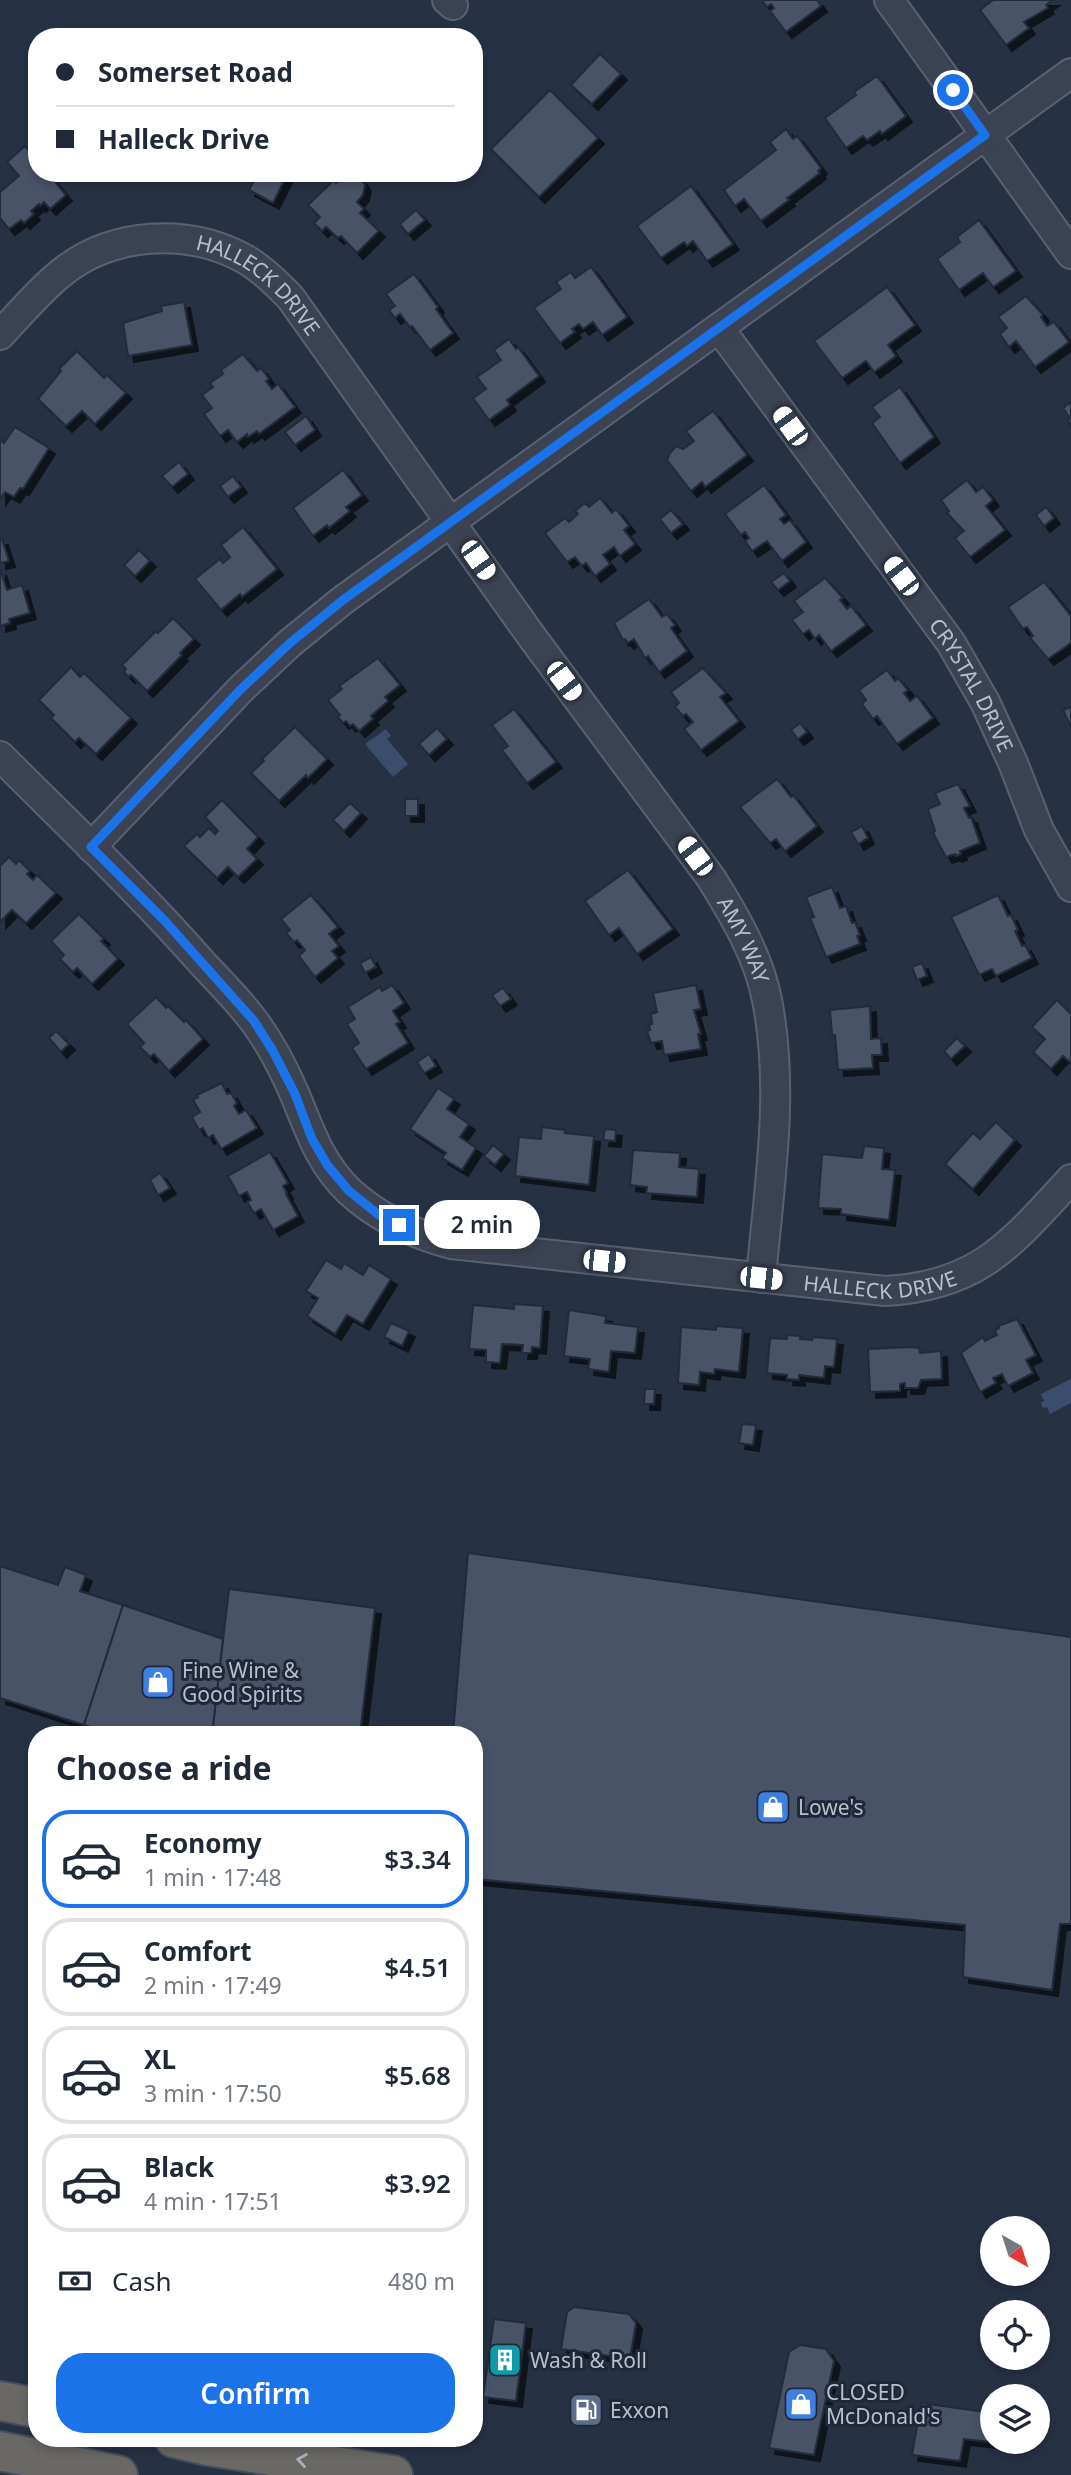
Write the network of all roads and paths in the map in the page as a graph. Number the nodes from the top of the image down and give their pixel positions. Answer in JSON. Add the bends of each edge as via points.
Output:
{"nodes":[{"id":1,"x":889,"y":0,"type":"edge"},
{"id":2,"x":1071,"y":73,"type":"edge"},
{"id":3,"x":985,"y":135,"type":"junction"},
{"id":4,"x":1071,"y":254,"type":"edge"},
{"id":5,"x":719,"y":328,"type":"junction"},
{"id":6,"x":0,"y":335,"type":"edge"},
{"id":7,"x":451,"y":522,"type":"junction"},
{"id":8,"x":0,"y":757,"type":"edge"},
{"id":9,"x":91,"y":847,"type":"junction"},
{"id":10,"x":1071,"y":887,"type":"edge"},
{"id":11,"x":1071,"y":1179,"type":"edge"},
{"id":12,"x":761,"y":1278,"type":"junction"},
{"id":13,"x":0,"y":2401,"type":"edge"},
{"id":14,"x":28,"y":2406,"type":"edge"},
{"id":15,"x":214,"y":2447,"type":"edge"},
{"id":16,"x":0,"y":2451,"type":"edge"},
{"id":17,"x":118,"y":2475,"type":"edge"},
{"id":18,"x":393,"y":2475,"type":"edge"}],
"edges":[{"from":1,"to":3,"type":"street"},
{"from":2,"to":3,"type":"street"},
{"from":3,"to":4,"type":"street"},
{"from":3,"to":5,"type":"street"},
{"from":5,"to":7,"type":"street"},
{"from":5,"to":10,"type":"street","name":"CRYSTAL DRIVE","via":[[951,643],[985,702],[1039,830]]},
{"from":6,"to":7,"type":"street","name":"HALLECK DRIVE","via":[[59,275],[108,247],[170,237],[226,250],[270,276],[290,297]]},
{"from":7,"to":9,"type":"street","via":[[290,643]]},
{"from":7,"to":12,"type":"street","name":"AMY WAY","via":[[711,878],[758,969],[767,998],[776,1108]]},
{"from":8,"to":9,"type":"street","name":"HALLECK DRIVE"},
{"from":9,"to":12,"type":"street","name":"HALLECK DRIVE","via":[[254,1021],[328,1166],[379,1215],[420,1236],[451,1244]]},
{"from":11,"to":12,"type":"street","name":"HALLECK DRIVE","via":[[998,1255],[941,1284],[885,1291]]},
{"from":13,"to":14,"type":"highway"},
{"from":18,"to":15,"type":"highway","one_way":true},
{"from":16,"to":17,"type":"highway"}]}
